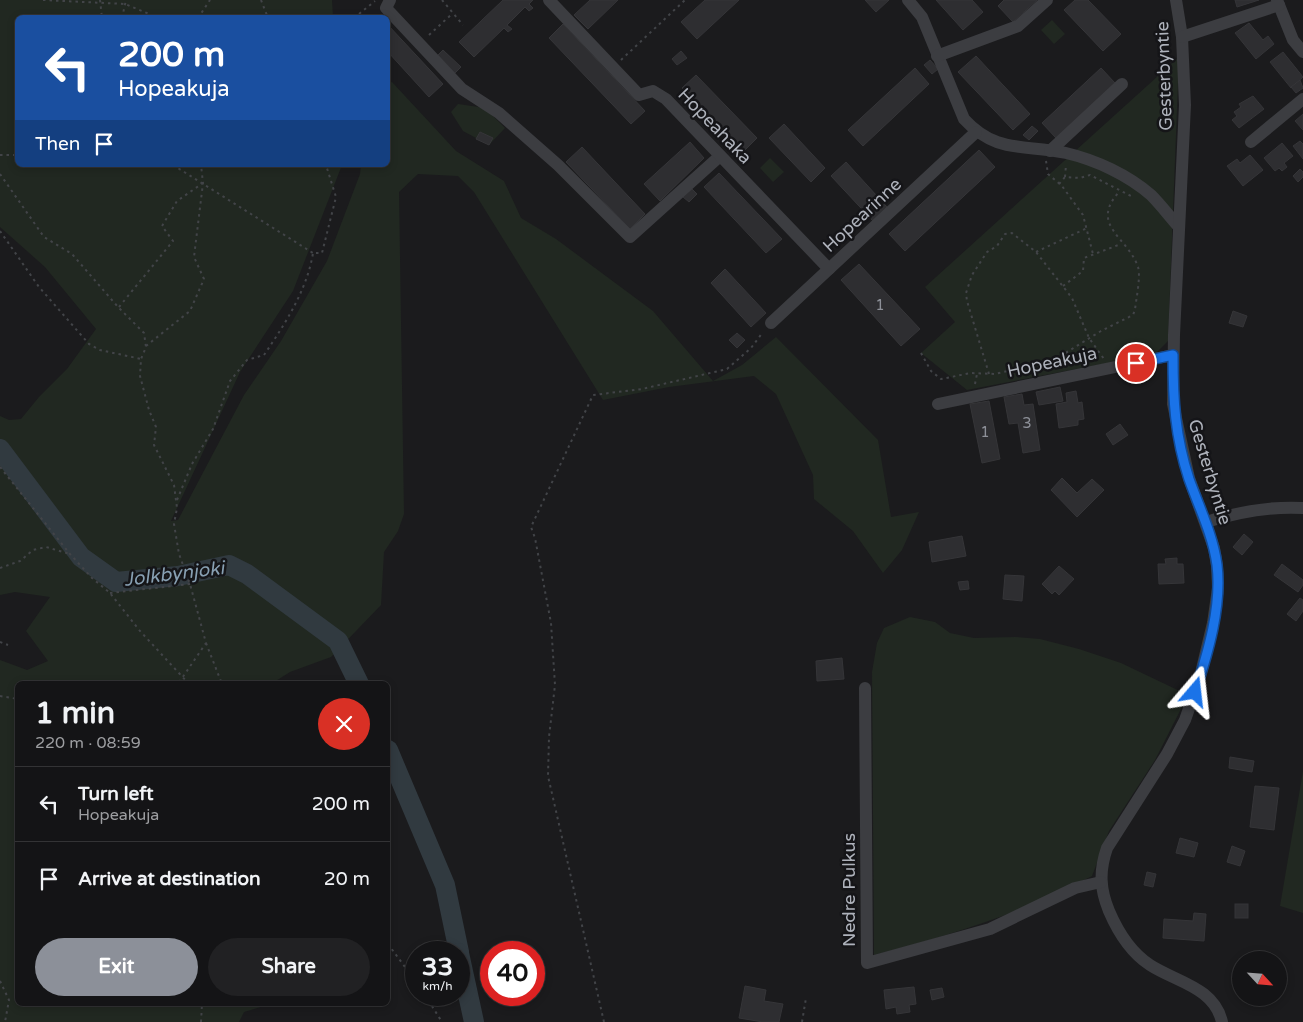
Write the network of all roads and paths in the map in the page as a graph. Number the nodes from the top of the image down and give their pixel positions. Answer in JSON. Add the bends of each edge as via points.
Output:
{"nodes":[{"id":1,"x":42,"y":0,"type":"edge"},
{"id":2,"x":126,"y":0,"type":"edge"},
{"id":3,"x":210,"y":0,"type":"edge"},
{"id":4,"x":261,"y":0,"type":"edge"},
{"id":5,"x":390,"y":0,"type":"edge"},
{"id":6,"x":442,"y":0,"type":"edge"},
{"id":7,"x":549,"y":0,"type":"edge"},
{"id":8,"x":686,"y":0,"type":"edge"},
{"id":9,"x":908,"y":0,"type":"edge"},
{"id":10,"x":1047,"y":0,"type":"edge"},
{"id":11,"x":1176,"y":0,"type":"edge"},
{"id":12,"x":100,"y":1,"type":"edge"},
{"id":13,"x":375,"y":1,"type":"edge"},
{"id":14,"x":1278,"y":2,"type":"edge"},
{"id":15,"x":126,"y":4,"type":"junction"},
{"id":16,"x":454,"y":13,"type":"junction"},
{"id":17,"x":102,"y":15,"type":"edge"},
{"id":18,"x":123,"y":15,"type":"edge"},
{"id":19,"x":152,"y":15,"type":"edge"},
{"id":20,"x":200,"y":15,"type":"edge"},
{"id":21,"x":267,"y":15,"type":"edge"},
{"id":22,"x":358,"y":15,"type":"edge"},
{"id":23,"x":463,"y":25,"type":"dead end"},
{"id":24,"x":1182,"y":37,"type":"junction"},
{"id":25,"x":420,"y":44,"type":"junction"},
{"id":26,"x":1303,"y":52,"type":"edge"},
{"id":27,"x":937,"y":56,"type":"junction"},
{"id":28,"x":614,"y":67,"type":"junction"},
{"id":29,"x":1122,"y":84,"type":"dead end"},
{"id":30,"x":1303,"y":99,"type":"edge"},
{"id":31,"x":976,"y":132,"type":"junction"},
{"id":32,"x":1251,"y":142,"type":"dead end"},
{"id":33,"x":1050,"y":151,"type":"junction"},
{"id":34,"x":0,"y":155,"type":"edge"},
{"id":35,"x":15,"y":155,"type":"edge"},
{"id":36,"x":720,"y":156,"type":"junction"},
{"id":37,"x":176,"y":167,"type":"edge"},
{"id":38,"x":201,"y":167,"type":"edge"},
{"id":39,"x":327,"y":167,"type":"edge"},
{"id":40,"x":0,"y":174,"type":"edge"},
{"id":41,"x":203,"y":183,"type":"junction"},
{"id":42,"x":1059,"y":184,"type":"junction"},
{"id":43,"x":1120,"y":191,"type":"junction"},
{"id":44,"x":1136,"y":199,"type":"dead end"},
{"id":45,"x":1179,"y":227,"type":"junction"},
{"id":46,"x":1087,"y":228,"type":"junction"},
{"id":47,"x":0,"y":232,"type":"edge"},
{"id":48,"x":1122,"y":243,"type":"junction"},
{"id":49,"x":1036,"y":252,"type":"junction"},
{"id":50,"x":313,"y":253,"type":"junction"},
{"id":51,"x":1093,"y":254,"type":"junction"},
{"id":52,"x":829,"y":269,"type":"junction"},
{"id":53,"x":1063,"y":286,"type":"junction"},
{"id":54,"x":118,"y":307,"type":"junction"},
{"id":55,"x":771,"y":323,"type":"joint"},
{"id":56,"x":1090,"y":338,"type":"junction"},
{"id":57,"x":146,"y":347,"type":"junction"},
{"id":58,"x":921,"y":352,"type":"dead end"},
{"id":59,"x":1173,"y":355,"type":"junction"},
{"id":60,"x":142,"y":359,"type":"junction"},
{"id":61,"x":1100,"y":370,"type":"junction"},
{"id":62,"x":989,"y":374,"type":"junction"},
{"id":63,"x":938,"y":404,"type":"dead end"},
{"id":64,"x":0,"y":467,"type":"edge"},
{"id":65,"x":176,"y":502,"type":"junction"},
{"id":66,"x":1303,"y":508,"type":"edge"},
{"id":67,"x":1206,"y":522,"type":"junction"},
{"id":68,"x":70,"y":554,"type":"junction"},
{"id":69,"x":0,"y":568,"type":"edge"},
{"id":70,"x":190,"y":584,"type":"junction"},
{"id":71,"x":110,"y":593,"type":"junction"},
{"id":72,"x":0,"y":642,"type":"edge"},
{"id":73,"x":206,"y":643,"type":"junction"},
{"id":74,"x":8,"y":645,"type":"dead end"},
{"id":75,"x":182,"y":678,"type":"junction"},
{"id":76,"x":180,"y":681,"type":"edge"},
{"id":77,"x":186,"y":681,"type":"edge"},
{"id":78,"x":221,"y":681,"type":"edge"},
{"id":79,"x":865,"y":688,"type":"dead end"},
{"id":80,"x":0,"y":696,"type":"edge"},
{"id":81,"x":15,"y":698,"type":"edge"},
{"id":82,"x":1100,"y":882,"type":"junction"},
{"id":83,"x":390,"y":947,"type":"edge"},
{"id":84,"x":405,"y":967,"type":"edge"},
{"id":85,"x":0,"y":981,"type":"edge"},
{"id":86,"x":806,"y":998,"type":"dead end"},
{"id":87,"x":202,"y":1006,"type":"edge"},
{"id":88,"x":432,"y":1006,"type":"edge"},
{"id":89,"x":5,"y":1022,"type":"edge"},
{"id":90,"x":201,"y":1022,"type":"edge"},
{"id":91,"x":442,"y":1022,"type":"edge"},
{"id":92,"x":604,"y":1022,"type":"edge"},
{"id":93,"x":802,"y":1022,"type":"edge"},
{"id":94,"x":1222,"y":1022,"type":"edge"}],
"edges":[{"from":1,"to":12,"type":"path"},
{"from":2,"to":15,"type":"path"},
{"from":3,"to":20,"type":"path"},
{"from":4,"to":21,"type":"path"},
{"from":5,"to":25,"type":"street","via":[[386,8]]},
{"from":6,"to":16,"type":"path"},
{"from":7,"to":28,"type":"street","name":"Hopeahaka"},
{"from":8,"to":28,"type":"path"},
{"from":9,"to":27,"type":"street","via":[[922,17]]},
{"from":10,"to":27,"type":"street","via":[[1018,26]]},
{"from":11,"to":24,"type":"street","name":"Gesterbyntie"},
{"from":12,"to":15,"type":"path"},
{"from":12,"to":17,"type":"path"},
{"from":13,"to":22,"type":"path"},
{"from":14,"to":24,"type":"street"},
{"from":14,"to":26,"type":"street","via":[[1293,40]]},
{"from":15,"to":18,"type":"path"},
{"from":15,"to":19,"type":"path"},
{"from":16,"to":23,"type":"path"},
{"from":16,"to":25,"type":"path"},
{"from":24,"to":45,"type":"street","name":"Gesterbyntie","via":[[1185,105]]},
{"from":25,"to":36,"type":"street","via":[[462,89],[499,113],[558,165],[630,237]]},
{"from":27,"to":31,"type":"street","via":[[964,119]]},
{"from":28,"to":36,"type":"street","name":"Hopeahaka","via":[[639,95],[653,91],[666,99]]},
{"from":29,"to":33,"type":"street"},
{"from":30,"to":32,"type":"street"},
{"from":31,"to":33,"type":"street","via":[[994,142]]},
{"from":31,"to":52,"type":"street","name":"Hopearinne"},
{"from":33,"to":42,"type":"path","via":[[1045,163],[1048,174]]},
{"from":33,"to":45,"type":"street","via":[[1115,171],[1151,196]]},
{"from":34,"to":35,"type":"path"},
{"from":36,"to":52,"type":"street","name":"Hopeahaka"},
{"from":37,"to":41,"type":"path"},
{"from":38,"to":41,"type":"path"},
{"from":39,"to":50,"type":"path","via":[[336,198],[322,253]]},
{"from":40,"to":54,"type":"path","via":[[44,236],[72,254]]},
{"from":41,"to":50,"type":"path"},
{"from":41,"to":54,"type":"path","via":[[177,201],[162,226],[173,241]]},
{"from":41,"to":57,"type":"path","via":[[194,256],[204,279],[190,311]]},
{"from":42,"to":43,"type":"path","via":[[1065,177],[1090,175]]},
{"from":42,"to":46,"type":"path","via":[[1083,215]]},
{"from":43,"to":44,"type":"path"},
{"from":43,"to":48,"type":"path","via":[[1107,213],[1108,222]]},
{"from":45,"to":59,"type":"street","name":"Gesterbyntie"},
{"from":46,"to":49,"type":"path"},
{"from":46,"to":51,"type":"path"},
{"from":47,"to":60,"type":"path","via":[[39,287],[89,344],[100,350]]},
{"from":48,"to":51,"type":"path"},
{"from":48,"to":56,"type":"path","via":[[1139,269],[1135,310],[1133,315]]},
{"from":49,"to":53,"type":"path"},
{"from":49,"to":62,"type":"path","via":[[1012,233],[1005,234],[997,246],[987,252],[972,275],[967,301]]},
{"from":50,"to":65,"type":"path","via":[[310,273],[264,356],[248,360],[230,381],[213,429],[192,464]]},
{"from":51,"to":53,"type":"path","via":[[1084,258],[1084,271]]},
{"from":52,"to":55,"type":"street","name":"Hopearinne"},
{"from":53,"to":56,"type":"path"},
{"from":54,"to":57,"type":"path","via":[[144,333]]},
{"from":55,"to":92,"type":"path","via":[[751,348],[727,369],[642,389],[593,395],[532,520],[551,622],[555,685],[548,776]]},
{"from":56,"to":61,"type":"path","via":[[1104,357]]},
{"from":56,"to":62,"type":"path","via":[[1054,360]]},
{"from":57,"to":60,"type":"path"},
{"from":58,"to":62,"type":"path","via":[[941,379],[971,373]]},
{"from":59,"to":61,"type":"street","name":"Hopeakuja"},
{"from":59,"to":67,"type":"street","name":"Gesterbyntie","via":[[1176,427],[1189,478]]},
{"from":60,"to":65,"type":"path","via":[[140,376],[156,428],[154,445],[174,485]]},
{"from":61,"to":63,"type":"street","name":"Hopeakuja"},
{"from":64,"to":68,"type":"path"},
{"from":65,"to":70,"type":"path","via":[[174,524],[179,554]]},
{"from":66,"to":67,"type":"street","via":[[1261,508]]},
{"from":67,"to":82,"type":"street","name":"Gesterbyntie","via":[[1217,566],[1218,588],[1214,623],[1200,677],[1185,720],[1167,754],[1107,848]]},
{"from":68,"to":69,"type":"path","via":[[46,546]]},
{"from":68,"to":71,"type":"path"},
{"from":70,"to":71,"type":"path"},
{"from":70,"to":73,"type":"path"},
{"from":71,"to":75,"type":"path"},
{"from":72,"to":74,"type":"path"},
{"from":73,"to":75,"type":"path"},
{"from":73,"to":78,"type":"path"},
{"from":75,"to":76,"type":"path"},
{"from":75,"to":77,"type":"path"},
{"from":79,"to":82,"type":"street","name":"Nedre Pulkus","via":[[867,963],[990,929],[1075,888]]},
{"from":80,"to":81,"type":"path"},
{"from":82,"to":94,"type":"street","name":"Gesterbyntie","via":[[1112,918],[1130,948],[1150,965],[1205,994],[1216,1007]]},
{"from":83,"to":84,"type":"path"},
{"from":85,"to":89,"type":"path","via":[[9,1000]]},
{"from":86,"to":93,"type":"path"},
{"from":87,"to":90,"type":"path"},
{"from":88,"to":91,"type":"path"}]}
